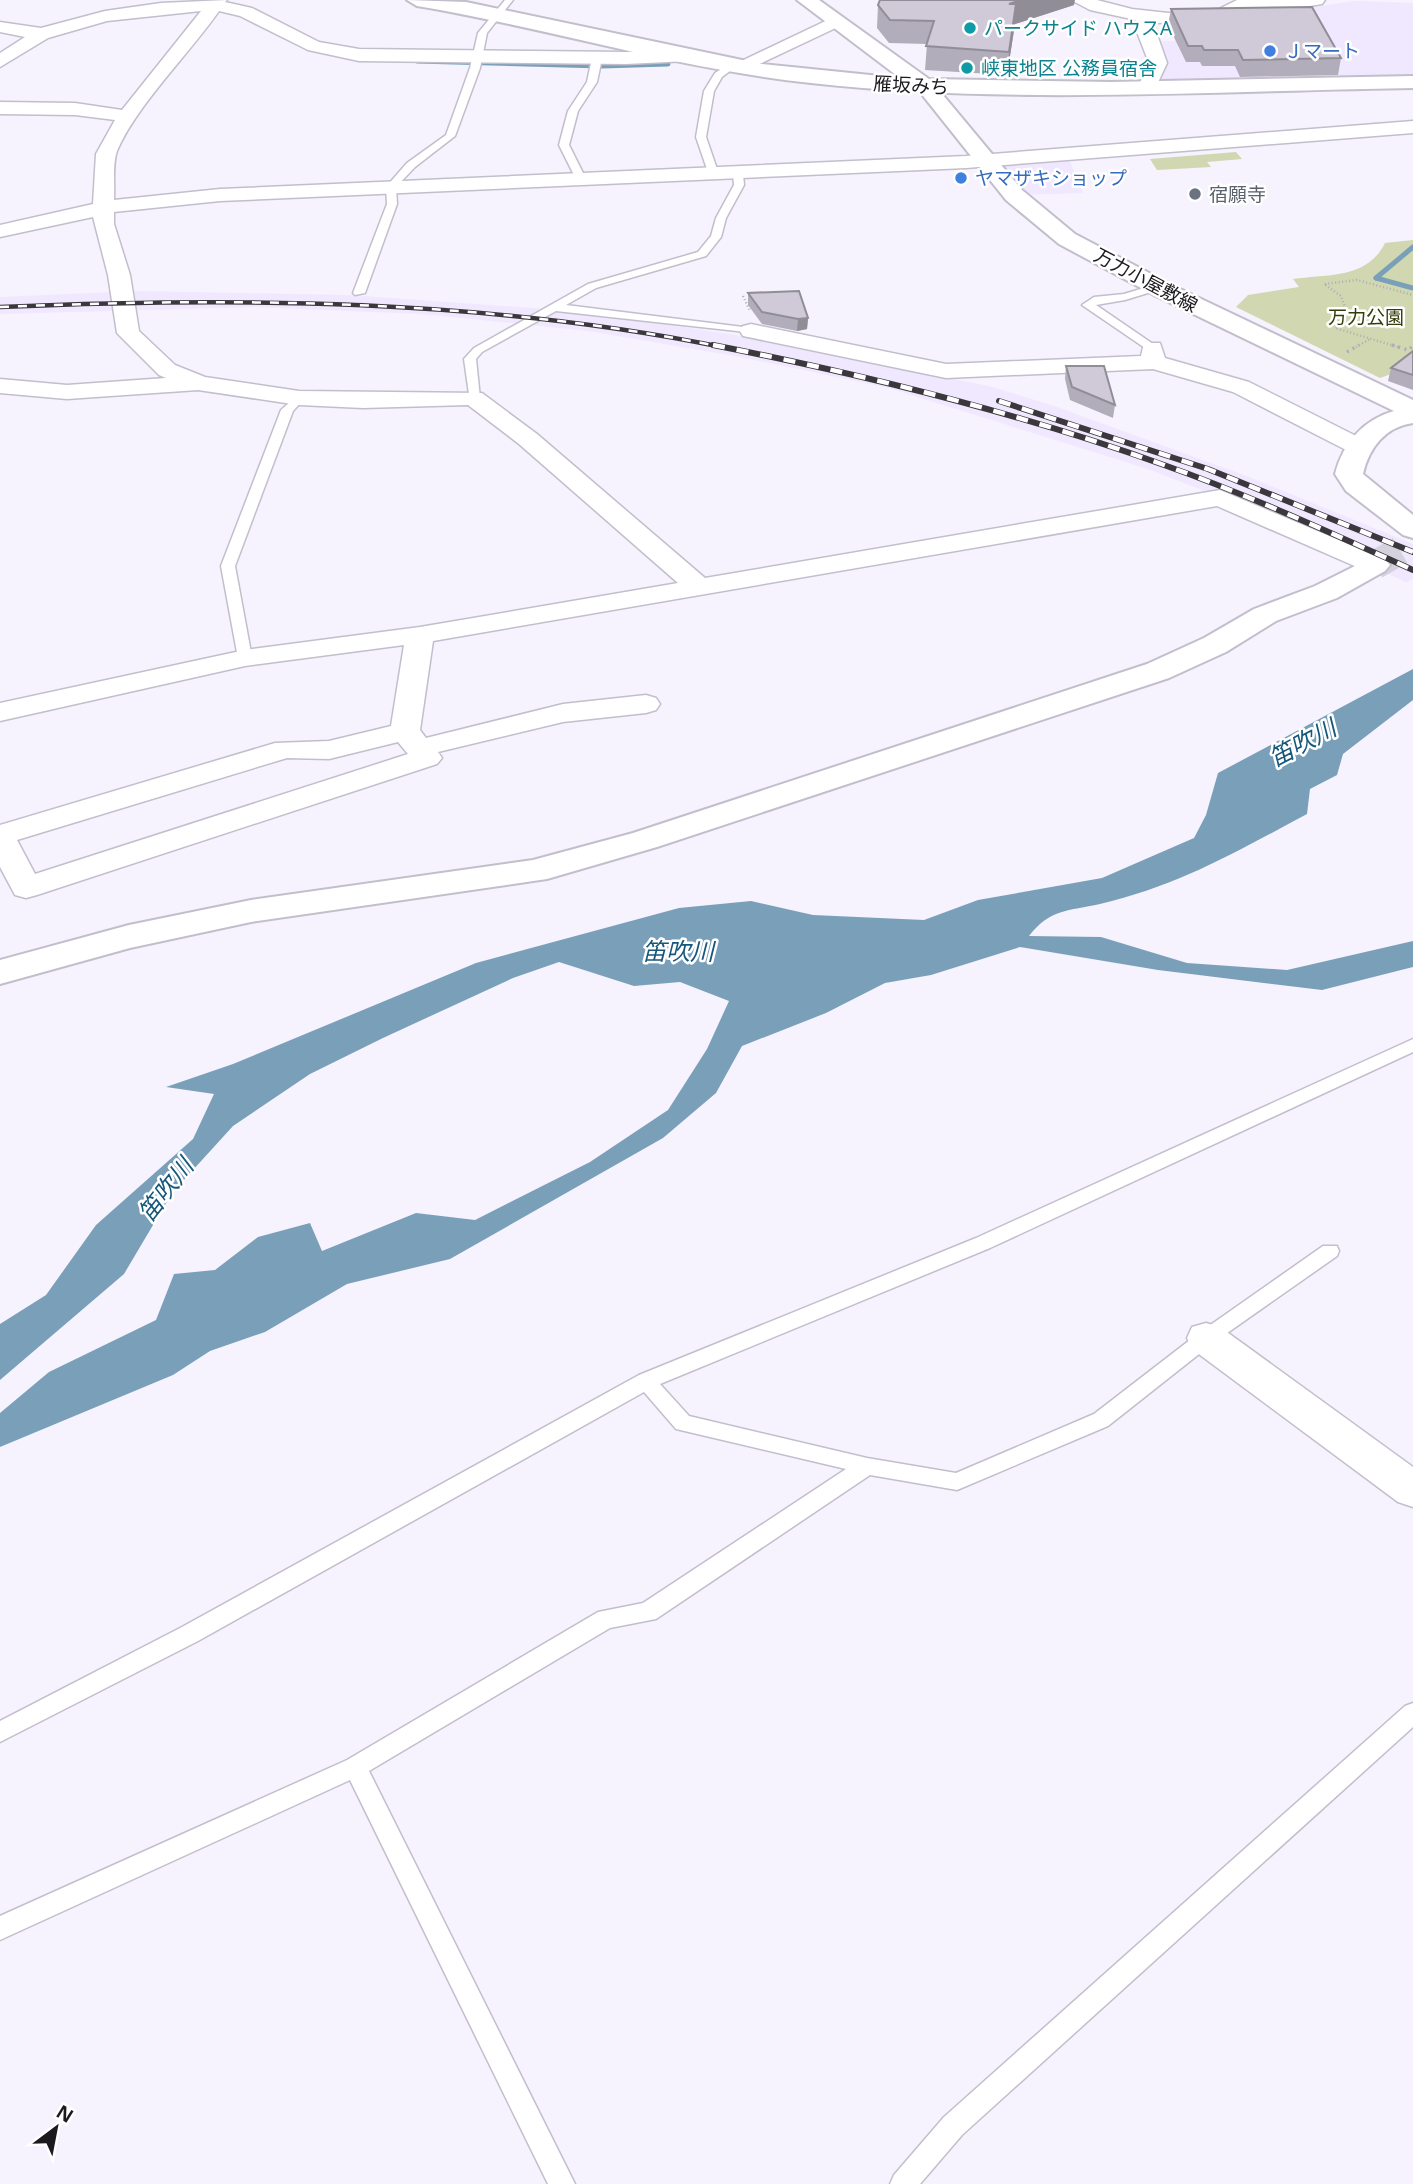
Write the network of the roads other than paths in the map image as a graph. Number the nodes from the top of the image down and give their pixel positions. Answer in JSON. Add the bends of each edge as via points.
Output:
{"nodes":[{"id":1,"x":417,"y":0,"type":"edge"},
{"id":2,"x":807,"y":0,"type":"edge"},
{"id":3,"x":1080,"y":0,"type":"edge"},
{"id":4,"x":1316,"y":0,"type":"edge"},
{"id":5,"x":1244,"y":2,"type":"edge"},
{"id":6,"x":216,"y":3,"type":"edge"},
{"id":7,"x":503,"y":7,"type":"edge"},
{"id":8,"x":1145,"y":17,"type":"junction"},
{"id":9,"x":836,"y":21,"type":"junction"},
{"id":10,"x":0,"y":27,"type":"edge"},
{"id":11,"x":42,"y":34,"type":"junction"},
{"id":12,"x":688,"y":55,"type":"junction"},
{"id":13,"x":597,"y":58,"type":"junction"},
{"id":14,"x":0,"y":61,"type":"edge"},
{"id":15,"x":892,"y":61,"type":"junction"},
{"id":16,"x":475,"y":63,"type":"junction"},
{"id":17,"x":738,"y":65,"type":"junction"},
{"id":18,"x":807,"y":77,"type":"junction"},
{"id":19,"x":1413,"y":82,"type":"edge"},
{"id":20,"x":1148,"y":85,"type":"junction"},
{"id":21,"x":926,"y":87,"type":"junction"},
{"id":22,"x":1008,"y":88,"type":"junction"},
{"id":23,"x":944,"y":107,"type":"junction"},
{"id":24,"x":0,"y":108,"type":"edge"},
{"id":25,"x":127,"y":116,"type":"junction"},
{"id":26,"x":1413,"y":127,"type":"edge"},
{"id":27,"x":986,"y":162,"type":"junction"},
{"id":28,"x":738,"y":174,"type":"junction"},
{"id":29,"x":714,"y":175,"type":"junction"},
{"id":30,"x":581,"y":179,"type":"junction"},
{"id":31,"x":391,"y":187,"type":"junction"},
{"id":32,"x":103,"y":208,"type":"junction"},
{"id":33,"x":0,"y":232,"type":"edge"},
{"id":34,"x":1157,"y":287,"type":"junction"},
{"id":35,"x":359,"y":293,"type":"dead end"},
{"id":36,"x":551,"y":307,"type":"junction"},
{"id":37,"x":751,"y":331,"type":"joint"},
{"id":38,"x":1153,"y":355,"type":"junction"},
{"id":39,"x":200,"y":383,"type":"junction"},
{"id":40,"x":0,"y":386,"type":"edge"},
{"id":41,"x":299,"y":398,"type":"junction"},
{"id":42,"x":474,"y":398,"type":"junction"},
{"id":43,"x":1413,"y":413,"type":"edge"},
{"id":44,"x":1359,"y":447,"type":"junction"},
{"id":45,"x":1413,"y":528,"type":"edge"},
{"id":46,"x":1375,"y":565,"type":"joint"},
{"id":47,"x":698,"y":586,"type":"junction"},
{"id":48,"x":419,"y":635,"type":"junction"},
{"id":49,"x":245,"y":658,"type":"junction"},
{"id":50,"x":646,"y":704,"type":"dead end"},
{"id":51,"x":0,"y":712,"type":"edge"},
{"id":52,"x":412,"y":740,"type":"junction"},
{"id":53,"x":0,"y":835,"type":"edge"},
{"id":54,"x":0,"y":972,"type":"edge"},
{"id":55,"x":1413,"y":1045,"type":"edge"},
{"id":56,"x":1330,"y":1251,"type":"dead end"},
{"id":57,"x":1206,"y":1338,"type":"junction"},
{"id":58,"x":646,"y":1381,"type":"junction"},
{"id":59,"x":867,"y":1466,"type":"junction"},
{"id":60,"x":1413,"y":1490,"type":"edge"},
{"id":61,"x":1413,"y":1713,"type":"edge"},
{"id":62,"x":0,"y":1732,"type":"edge"},
{"id":63,"x":355,"y":1767,"type":"junction"},
{"id":64,"x":0,"y":1928,"type":"edge"},
{"id":65,"x":562,"y":2184,"type":"edge"},
{"id":66,"x":903,"y":2184,"type":"edge"}],
"edges":[{"from":1,"to":7,"type":"main road","name":"雁坂みち"},
{"from":2,"to":9,"type":"main road","name":"万力小屋敷線"},
{"from":3,"to":8,"type":"street"},
{"from":4,"to":5,"type":"street","via":[[1301,4]]},
{"from":5,"to":8,"type":"street","via":[[1224,14]]},
{"from":6,"to":11,"type":"street","via":[[105,16]]},
{"from":6,"to":16,"type":"street","via":[[246,12],[314,46],[359,55]]},
{"from":6,"to":25,"type":"street"},
{"from":7,"to":12,"type":"main road","name":"雁坂みち"},
{"from":7,"to":16,"type":"lane","via":[[486,27]]},
{"from":8,"to":20,"type":"street","via":[[1144,27],[1158,63]]},
{"from":9,"to":15,"type":"main road","name":"万力小屋敷線"},
{"from":9,"to":17,"type":"street"},
{"from":10,"to":11,"type":"street"},
{"from":11,"to":14,"type":"street"},
{"from":12,"to":13,"type":"street"},
{"from":12,"to":17,"type":"main road","name":"雁坂みち"},
{"from":13,"to":16,"type":"street"},
{"from":13,"to":30,"type":"lane","via":[[592,82],[573,111],[564,145]]},
{"from":15,"to":18,"type":"main road","via":[[872,72]]},
{"from":15,"to":21,"type":"main road","name":"万力小屋敷線"},
{"from":16,"to":31,"type":"lane","via":[[450,136],[411,165]]},
{"from":17,"to":18,"type":"main road","name":"雁坂みち"},
{"from":17,"to":29,"type":"lane","via":[[718,75],[709,91],[701,137]]},
{"from":18,"to":21,"type":"main road","name":"雁坂みち"},
{"from":19,"to":20,"type":"main road","name":"雁坂みち"},
{"from":20,"to":22,"type":"main road","name":"雁坂みち"},
{"from":21,"to":22,"type":"main road","name":"雁坂みち"},
{"from":21,"to":23,"type":"main road","name":"万力小屋敷線"},
{"from":22,"to":23,"type":"main road","via":[[967,95]]},
{"from":23,"to":27,"type":"main road","name":"万力小屋敷線"},
{"from":24,"to":25,"type":"street","via":[[75,109]]},
{"from":25,"to":32,"type":"street","via":[[106,154]]},
{"from":26,"to":27,"type":"street"},
{"from":27,"to":28,"type":"street"},
{"from":27,"to":34,"type":"main road","name":"万力小屋敷線","via":[[1028,208],[1068,239]]},
{"from":28,"to":29,"type":"street"},
{"from":28,"to":36,"type":"lane","via":[[739,185],[716,237],[702,254],[592,286]]},
{"from":29,"to":30,"type":"street"},
{"from":30,"to":31,"type":"street"},
{"from":31,"to":32,"type":"street","via":[[220,195]]},
{"from":31,"to":35,"type":"lane","via":[[392,204]]},
{"from":32,"to":33,"type":"street"},
{"from":32,"to":39,"type":"street","via":[[128,333],[167,370]]},
{"from":34,"to":38,"type":"lane","via":[[1088,305]]},
{"from":34,"to":43,"type":"main road","name":"万力小屋敷線"},
{"from":36,"to":37,"type":"lane"},
{"from":36,"to":42,"type":"lane","via":[[470,359]]},
{"from":37,"to":38,"type":"street","via":[[946,371]]},
{"from":38,"to":44,"type":"street","via":[[1241,387]]},
{"from":39,"to":40,"type":"street","via":[[67,393]]},
{"from":39,"to":41,"type":"street"},
{"from":41,"to":42,"type":"street"},
{"from":41,"to":49,"type":"lane","via":[[287,410],[228,566]]},
{"from":42,"to":47,"type":"street"},
{"from":43,"to":44,"type":"main road","via":[[1375,429]]},
{"from":44,"to":45,"type":"main road","via":[[1349,474],[1356,485]]},
{"from":46,"to":47,"type":"street","via":[[1220,498]]},
{"from":46,"to":54,"type":"main road","via":[[1158,671],[645,840],[535,871],[251,911],[129,937]]},
{"from":47,"to":48,"type":"street"},
{"from":48,"to":49,"type":"street"},
{"from":48,"to":52,"type":"street"},
{"from":49,"to":51,"type":"street"},
{"from":50,"to":52,"type":"street","via":[[563,713]]},
{"from":52,"to":53,"type":"street","via":[[329,750],[285,749]]},
{"from":52,"to":53,"type":"street","via":[[427,758],[26,888]]},
{"from":55,"to":58,"type":"lane","via":[[983,1243]]},
{"from":56,"to":57,"type":"lane"},
{"from":57,"to":59,"type":"lane","via":[[1101,1420],[957,1482]]},
{"from":57,"to":60,"type":"street"},
{"from":58,"to":59,"type":"lane","via":[[683,1423]]},
{"from":58,"to":62,"type":"lane","via":[[202,1627]]},
{"from":59,"to":63,"type":"lane","via":[[648,1612],[606,1619]]},
{"from":61,"to":66,"type":"lane","via":[[953,2126]]},
{"from":63,"to":64,"type":"lane"},
{"from":63,"to":65,"type":"lane"}]}
